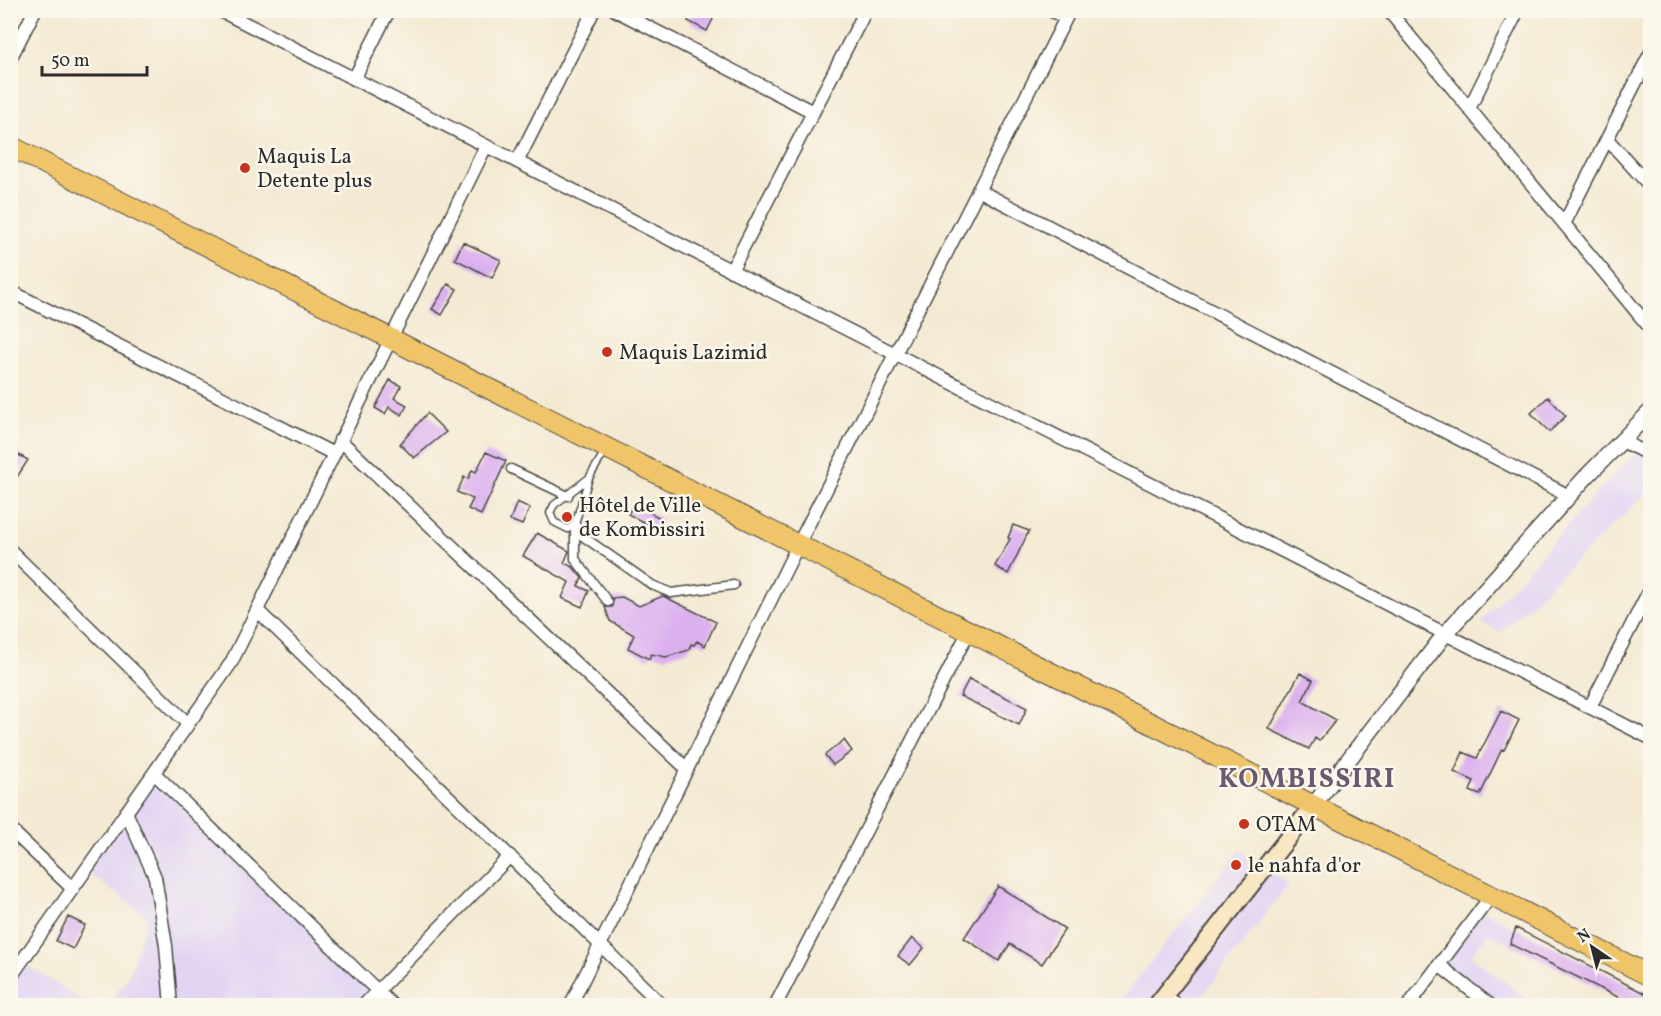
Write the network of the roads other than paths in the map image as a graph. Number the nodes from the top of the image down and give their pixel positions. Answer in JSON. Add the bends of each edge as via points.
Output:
{"nodes":[{"id":1,"x":35,"y":10,"type":"edge"},
{"id":2,"x":219,"y":10,"type":"edge"},
{"id":3,"x":390,"y":10,"type":"edge"},
{"id":4,"x":594,"y":10,"type":"edge"},
{"id":5,"x":615,"y":10,"type":"edge"},
{"id":6,"x":866,"y":10,"type":"edge"},
{"id":7,"x":1050,"y":10,"type":"edge"},
{"id":8,"x":1388,"y":10,"type":"edge"},
{"id":9,"x":1518,"y":10,"type":"edge"},
{"id":10,"x":1068,"y":14,"type":"edge"},
{"id":11,"x":1650,"y":54,"type":"edge"},
{"id":12,"x":10,"y":59,"type":"edge"},
{"id":13,"x":354,"y":79,"type":"junction"},
{"id":14,"x":1469,"y":109,"type":"junction"},
{"id":15,"x":813,"y":112,"type":"junction"},
{"id":16,"x":1608,"y":139,"type":"junction"},
{"id":17,"x":10,"y":146,"type":"edge"},
{"id":18,"x":486,"y":146,"type":"junction"},
{"id":19,"x":517,"y":162,"type":"junction"},
{"id":20,"x":1650,"y":186,"type":"edge"},
{"id":21,"x":978,"y":190,"type":"junction"},
{"id":22,"x":1564,"y":224,"type":"junction"},
{"id":23,"x":731,"y":271,"type":"junction"},
{"id":24,"x":10,"y":291,"type":"edge"},
{"id":25,"x":1650,"y":328,"type":"edge"},
{"id":26,"x":391,"y":338,"type":"junction"},
{"id":27,"x":895,"y":354,"type":"junction"},
{"id":28,"x":1650,"y":412,"type":"edge"},
{"id":29,"x":340,"y":440,"type":"junction"},
{"id":30,"x":1622,"y":441,"type":"junction"},
{"id":31,"x":607,"y":448,"type":"junction"},
{"id":32,"x":334,"y":454,"type":"junction"},
{"id":33,"x":1650,"y":455,"type":"edge"},
{"id":34,"x":511,"y":469,"type":"dead end"},
{"id":35,"x":589,"y":478,"type":"junction"},
{"id":36,"x":568,"y":496,"type":"junction"},
{"id":37,"x":1569,"y":496,"type":"junction"},
{"id":38,"x":575,"y":524,"type":"junction"},
{"id":39,"x":798,"y":545,"type":"junction"},
{"id":40,"x":10,"y":550,"type":"edge"},
{"id":41,"x":734,"y":585,"type":"dead end"},
{"id":42,"x":1650,"y":589,"type":"edge"},
{"id":43,"x":608,"y":602,"type":"dead end"},
{"id":44,"x":257,"y":610,"type":"junction"},
{"id":45,"x":969,"y":631,"type":"junction"},
{"id":46,"x":1445,"y":634,"type":"junction"},
{"id":47,"x":1590,"y":707,"type":"junction"},
{"id":48,"x":188,"y":724,"type":"junction"},
{"id":49,"x":1650,"y":738,"type":"edge"},
{"id":50,"x":687,"y":769,"type":"junction"},
{"id":51,"x":154,"y":773,"type":"junction"},
{"id":52,"x":1313,"y":806,"type":"junction"},
{"id":53,"x":126,"y":812,"type":"junction"},
{"id":54,"x":10,"y":829,"type":"edge"},
{"id":55,"x":510,"y":856,"type":"junction"},
{"id":56,"x":73,"y":888,"type":"junction"},
{"id":57,"x":1491,"y":896,"type":"junction"},
{"id":58,"x":600,"y":944,"type":"junction"},
{"id":59,"x":1439,"y":965,"type":"junction"},
{"id":60,"x":1650,"y":976,"type":"edge"},
{"id":61,"x":10,"y":978,"type":"edge"},
{"id":62,"x":378,"y":991,"type":"junction"},
{"id":63,"x":1160,"y":1000,"type":"edge"},
{"id":64,"x":171,"y":1005,"type":"edge"},
{"id":65,"x":363,"y":1005,"type":"edge"},
{"id":66,"x":393,"y":1005,"type":"edge"},
{"id":67,"x":570,"y":1005,"type":"edge"},
{"id":68,"x":663,"y":1005,"type":"edge"},
{"id":69,"x":775,"y":1005,"type":"edge"},
{"id":70,"x":1178,"y":1005,"type":"edge"},
{"id":71,"x":1408,"y":1005,"type":"edge"},
{"id":72,"x":1491,"y":1005,"type":"edge"}],
"edges":[{"from":1,"to":12,"type":"street"},
{"from":2,"to":13,"type":"street"},
{"from":3,"to":13,"type":"street"},
{"from":4,"to":19,"type":"street"},
{"from":5,"to":15,"type":"street"},
{"from":6,"to":15,"type":"street"},
{"from":7,"to":10,"type":"street"},
{"from":8,"to":14,"type":"street"},
{"from":9,"to":14,"type":"street"},
{"from":10,"to":21,"type":"street"},
{"from":11,"to":16,"type":"street"},
{"from":13,"to":18,"type":"street"},
{"from":14,"to":22,"type":"street"},
{"from":15,"to":23,"type":"street"},
{"from":16,"to":20,"type":"street"},
{"from":16,"to":22,"type":"street"},
{"from":17,"to":26,"type":"highway"},
{"from":18,"to":19,"type":"street"},
{"from":18,"to":26,"type":"street"},
{"from":19,"to":23,"type":"street"},
{"from":21,"to":27,"type":"street"},
{"from":21,"to":37,"type":"street"},
{"from":22,"to":25,"type":"street"},
{"from":23,"to":27,"type":"street"},
{"from":24,"to":32,"type":"street"},
{"from":26,"to":29,"type":"street"},
{"from":26,"to":31,"type":"highway"},
{"from":27,"to":39,"type":"street"},
{"from":27,"to":46,"type":"street"},
{"from":28,"to":30,"type":"street"},
{"from":29,"to":32,"type":"street"},
{"from":29,"to":50,"type":"street"},
{"from":30,"to":33,"type":"street"},
{"from":30,"to":37,"type":"street"},
{"from":31,"to":35,"type":"lane"},
{"from":31,"to":39,"type":"highway"},
{"from":32,"to":44,"type":"street"},
{"from":34,"to":36,"type":"street"},
{"from":35,"to":36,"type":"lane"},
{"from":35,"to":38,"type":"lane"},
{"from":36,"to":38,"type":"lane","via":[[554,505],[550,513],[554,522],[563,527],[568,529]]},
{"from":37,"to":46,"type":"street"},
{"from":38,"to":41,"type":"street","via":[[581,535],[660,589],[671,593]]},
{"from":38,"to":43,"type":"street","via":[[575,559]]},
{"from":39,"to":45,"type":"highway"},
{"from":39,"to":50,"type":"street"},
{"from":40,"to":48,"type":"street"},
{"from":42,"to":47,"type":"street"},
{"from":44,"to":48,"type":"street","via":[[231,663]]},
{"from":44,"to":55,"type":"street"},
{"from":45,"to":52,"type":"highway"},
{"from":45,"to":69,"type":"street"},
{"from":46,"to":47,"type":"street"},
{"from":46,"to":52,"type":"street"},
{"from":47,"to":49,"type":"street"},
{"from":48,"to":51,"type":"street"},
{"from":50,"to":58,"type":"street"},
{"from":51,"to":53,"type":"street"},
{"from":51,"to":62,"type":"street"},
{"from":52,"to":57,"type":"highway"},
{"from":52,"to":63,"type":"main road"},
{"from":53,"to":56,"type":"street"},
{"from":53,"to":64,"type":"street","via":[[155,877]]},
{"from":54,"to":56,"type":"street"},
{"from":55,"to":58,"type":"street"},
{"from":55,"to":62,"type":"street"},
{"from":56,"to":61,"type":"street"},
{"from":57,"to":59,"type":"street"},
{"from":57,"to":60,"type":"highway"},
{"from":58,"to":67,"type":"street"},
{"from":58,"to":68,"type":"street"},
{"from":59,"to":71,"type":"street"},
{"from":59,"to":72,"type":"street"},
{"from":62,"to":65,"type":"street"},
{"from":62,"to":66,"type":"street"},
{"from":63,"to":70,"type":"street"}]}
